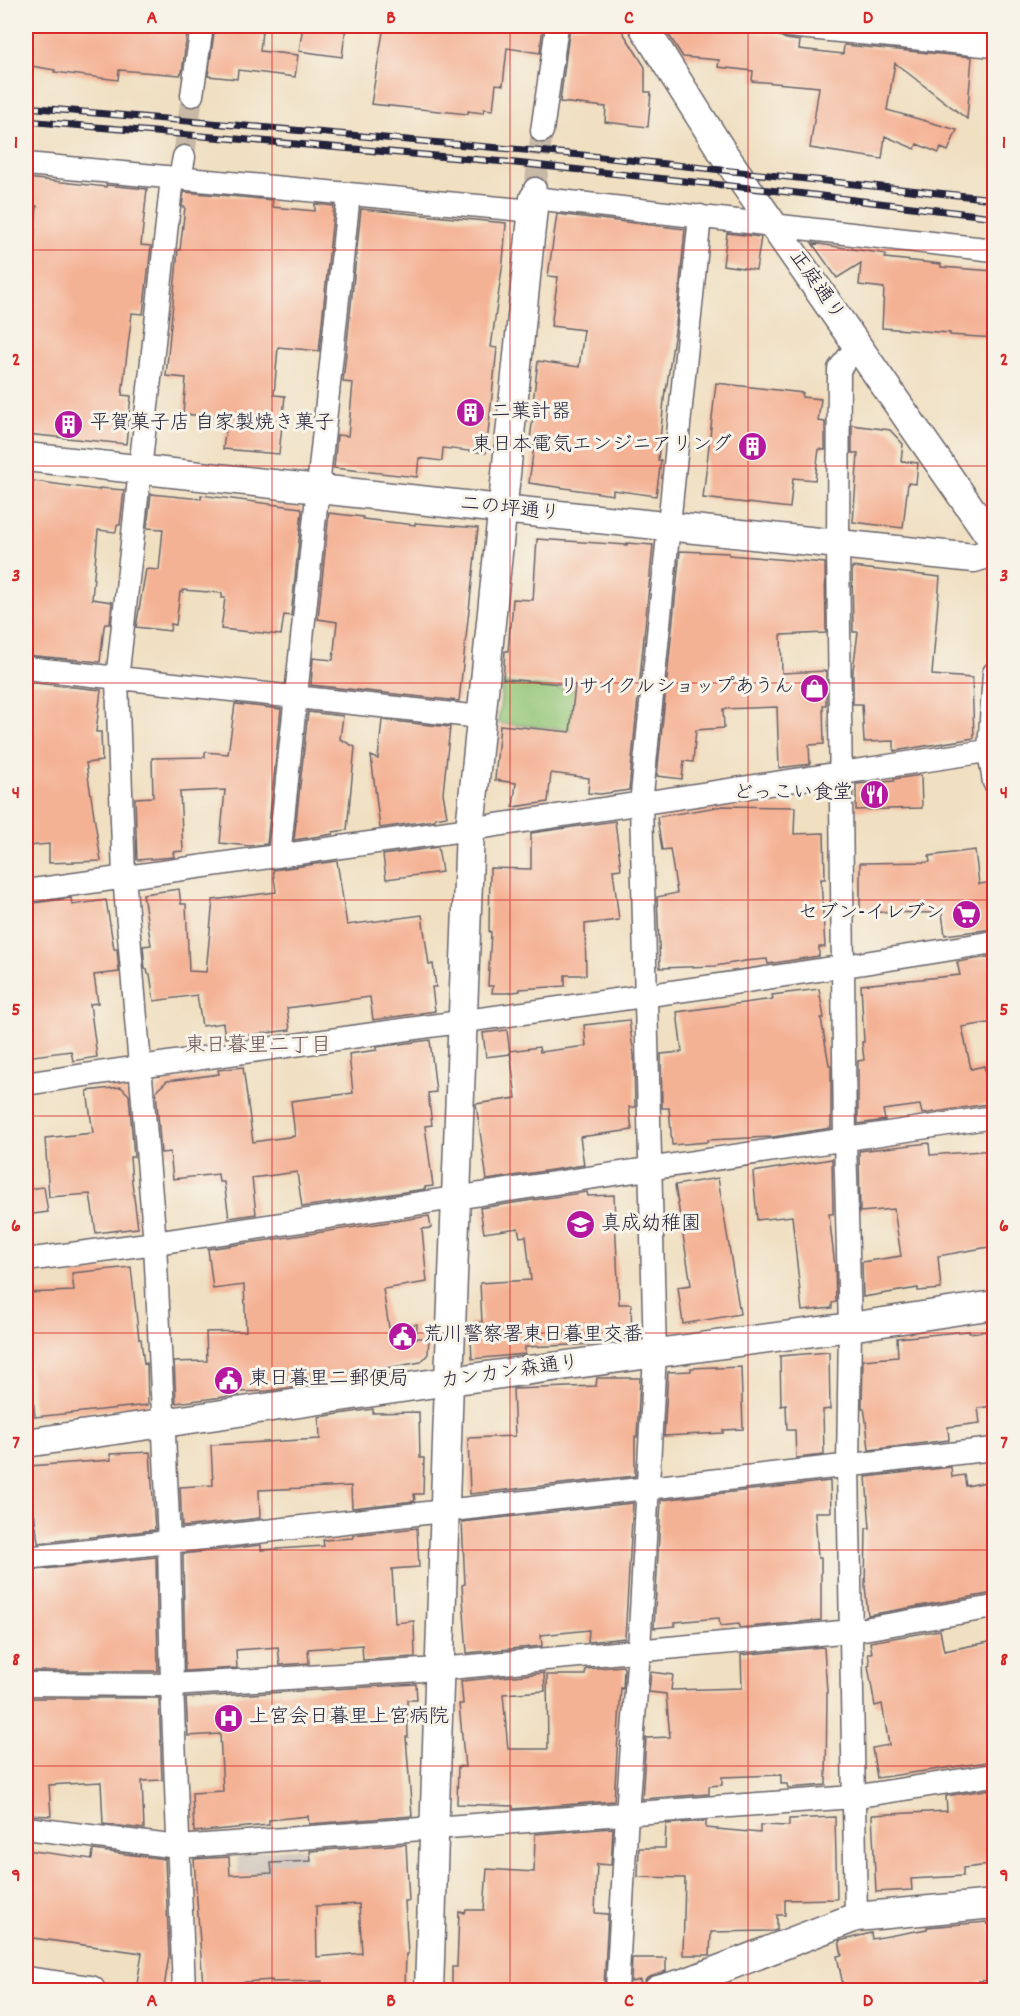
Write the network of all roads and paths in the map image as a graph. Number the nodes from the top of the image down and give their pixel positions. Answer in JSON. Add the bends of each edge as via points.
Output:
{"nodes":[{"id":1,"x":202,"y":26,"type":"edge"},
{"id":2,"x":557,"y":26,"type":"edge"},
{"id":3,"x":643,"y":26,"type":"edge"},
{"id":4,"x":788,"y":26,"type":"edge"},
{"id":5,"x":847,"y":28,"type":"edge"},
{"id":6,"x":994,"y":46,"type":"edge"},
{"id":7,"x":192,"y":95,"type":"tunnel mouth"},
{"id":8,"x":542,"y":131,"type":"tunnel mouth"},
{"id":9,"x":26,"y":164,"type":"edge"},
{"id":10,"x":179,"y":171,"type":"junction"},
{"id":11,"x":349,"y":194,"type":"junction"},
{"id":12,"x":534,"y":199,"type":"junction"},
{"id":13,"x":700,"y":216,"type":"junction"},
{"id":14,"x":772,"y":224,"type":"junction"},
{"id":15,"x":994,"y":250,"type":"edge"},
{"id":16,"x":858,"y":345,"type":"junction"},
{"id":17,"x":26,"y":457,"type":"edge"},
{"id":18,"x":140,"y":469,"type":"junction"},
{"id":19,"x":318,"y":488,"type":"junction"},
{"id":20,"x":501,"y":509,"type":"junction"},
{"id":21,"x":670,"y":526,"type":"junction"},
{"id":22,"x":994,"y":542,"type":"edge"},
{"id":23,"x":838,"y":544,"type":"junction"},
{"id":24,"x":994,"y":552,"type":"edge"},
{"id":25,"x":26,"y":668,"type":"edge"},
{"id":26,"x":994,"y":673,"type":"edge"},
{"id":27,"x":117,"y":680,"type":"junction"},
{"id":28,"x":296,"y":697,"type":"junction"},
{"id":29,"x":481,"y":717,"type":"junction"},
{"id":30,"x":992,"y":751,"type":"edge"},
{"id":31,"x":842,"y":774,"type":"junction"},
{"id":32,"x":994,"y":782,"type":"edge"},
{"id":33,"x":641,"y":804,"type":"junction"},
{"id":34,"x":470,"y":829,"type":"junction"},
{"id":35,"x":279,"y":856,"type":"junction"},
{"id":36,"x":124,"y":876,"type":"junction"},
{"id":37,"x":26,"y":891,"type":"edge"},
{"id":38,"x":994,"y":942,"type":"edge"},
{"id":39,"x":844,"y":967,"type":"junction"},
{"id":40,"x":646,"y":995,"type":"junction"},
{"id":41,"x":462,"y":1020,"type":"junction"},
{"id":42,"x":140,"y":1067,"type":"junction"},
{"id":43,"x":26,"y":1084,"type":"edge"},
{"id":44,"x":994,"y":1117,"type":"edge"},
{"id":45,"x":845,"y":1139,"type":"junction"},
{"id":46,"x":650,"y":1168,"type":"junction"},
{"id":47,"x":456,"y":1198,"type":"junction"},
{"id":48,"x":155,"y":1243,"type":"junction"},
{"id":49,"x":26,"y":1260,"type":"edge"},
{"id":50,"x":994,"y":1305,"type":"edge"},
{"id":51,"x":850,"y":1327,"type":"junction"},
{"id":52,"x":655,"y":1354,"type":"junction"},
{"id":53,"x":448,"y":1381,"type":"junction"},
{"id":54,"x":163,"y":1424,"type":"junction"},
{"id":55,"x":26,"y":1443,"type":"edge"},
{"id":56,"x":994,"y":1449,"type":"edge"},
{"id":57,"x":848,"y":1467,"type":"junction"},
{"id":58,"x":647,"y":1489,"type":"junction"},
{"id":59,"x":444,"y":1510,"type":"junction"},
{"id":60,"x":169,"y":1541,"type":"junction"},
{"id":61,"x":26,"y":1558,"type":"edge"},
{"id":62,"x":994,"y":1607,"type":"edge"},
{"id":63,"x":852,"y":1630,"type":"junction"},
{"id":64,"x":639,"y":1650,"type":"junction"},
{"id":65,"x":439,"y":1669,"type":"junction"},
{"id":66,"x":26,"y":1684,"type":"edge"},
{"id":67,"x":172,"y":1685,"type":"junction"},
{"id":68,"x":994,"y":1775,"type":"edge"},
{"id":69,"x":853,"y":1797,"type":"junction"},
{"id":70,"x":627,"y":1814,"type":"junction"},
{"id":71,"x":434,"y":1827,"type":"junction"},
{"id":72,"x":26,"y":1828,"type":"edge"},
{"id":73,"x":178,"y":1847,"type":"junction"},
{"id":74,"x":994,"y":1904,"type":"edge"},
{"id":75,"x":856,"y":1917,"type":"junction"},
{"id":76,"x":26,"y":1981,"type":"edge"},
{"id":77,"x":91,"y":1990,"type":"edge"},
{"id":78,"x":184,"y":1990,"type":"edge"},
{"id":79,"x":429,"y":1990,"type":"edge"},
{"id":80,"x":617,"y":1990,"type":"edge"},
{"id":81,"x":658,"y":1990,"type":"edge"}],
"edges":[{"from":1,"to":7,"type":"street"},
{"from":2,"to":8,"type":"street"},
{"from":3,"to":14,"type":"street","name":"正庭通り"},
{"from":4,"to":5,"type":"street"},
{"from":5,"to":6,"type":"street"},
{"from":9,"to":10,"type":"street"},
{"from":10,"to":11,"type":"street"},
{"from":10,"to":18,"type":"street"},
{"from":11,"to":12,"type":"street"},
{"from":11,"to":19,"type":"street"},
{"from":12,"to":13,"type":"street"},
{"from":12,"to":20,"type":"street"},
{"from":13,"to":14,"type":"street"},
{"from":13,"to":21,"type":"street"},
{"from":14,"to":15,"type":"street"},
{"from":14,"to":16,"type":"street","name":"正庭通り"},
{"from":16,"to":22,"type":"street","name":"正庭通り"},
{"from":16,"to":23,"type":"street","via":[[838,369]]},
{"from":17,"to":18,"type":"street","name":"二の坪通り"},
{"from":18,"to":19,"type":"street","name":"二の坪通り"},
{"from":18,"to":27,"type":"street"},
{"from":19,"to":20,"type":"street","name":"二の坪通り"},
{"from":19,"to":28,"type":"street"},
{"from":20,"to":21,"type":"street","name":"二の坪通り"},
{"from":20,"to":29,"type":"street"},
{"from":21,"to":23,"type":"street","name":"二の坪通り"},
{"from":21,"to":33,"type":"street"},
{"from":23,"to":24,"type":"street","name":"二の坪通り","via":[[974,558]]},
{"from":23,"to":31,"type":"street"},
{"from":25,"to":27,"type":"street"},
{"from":26,"to":30,"type":"street"},
{"from":27,"to":28,"type":"street"},
{"from":27,"to":36,"type":"street"},
{"from":28,"to":29,"type":"street"},
{"from":28,"to":35,"type":"street"},
{"from":29,"to":34,"type":"street"},
{"from":30,"to":31,"type":"street"},
{"from":30,"to":32,"type":"street"},
{"from":31,"to":33,"type":"street"},
{"from":31,"to":39,"type":"street"},
{"from":33,"to":34,"type":"street"},
{"from":33,"to":40,"type":"street"},
{"from":34,"to":35,"type":"street"},
{"from":34,"to":41,"type":"street"},
{"from":35,"to":36,"type":"street"},
{"from":36,"to":37,"type":"street"},
{"from":36,"to":42,"type":"street"},
{"from":38,"to":39,"type":"street"},
{"from":39,"to":40,"type":"street"},
{"from":39,"to":45,"type":"street"},
{"from":40,"to":41,"type":"street"},
{"from":40,"to":46,"type":"street"},
{"from":41,"to":42,"type":"street"},
{"from":41,"to":47,"type":"street"},
{"from":42,"to":43,"type":"street"},
{"from":42,"to":48,"type":"street"},
{"from":44,"to":45,"type":"street"},
{"from":45,"to":46,"type":"street"},
{"from":45,"to":51,"type":"street"},
{"from":46,"to":47,"type":"street"},
{"from":46,"to":52,"type":"street"},
{"from":47,"to":48,"type":"street"},
{"from":47,"to":53,"type":"street"},
{"from":48,"to":49,"type":"street"},
{"from":48,"to":54,"type":"street"},
{"from":50,"to":51,"type":"street","name":"カンカン森通り"},
{"from":51,"to":52,"type":"street","name":"カンカン森通り"},
{"from":51,"to":57,"type":"street"},
{"from":52,"to":53,"type":"street","name":"カンカン森通り"},
{"from":52,"to":58,"type":"street"},
{"from":53,"to":54,"type":"street","name":"カンカン森通り"},
{"from":53,"to":59,"type":"street"},
{"from":54,"to":55,"type":"street","name":"カンカン森通り"},
{"from":54,"to":60,"type":"street"},
{"from":56,"to":57,"type":"street"},
{"from":57,"to":58,"type":"street"},
{"from":57,"to":63,"type":"street"},
{"from":58,"to":59,"type":"street"},
{"from":58,"to":64,"type":"street"},
{"from":59,"to":60,"type":"street"},
{"from":59,"to":65,"type":"street"},
{"from":60,"to":61,"type":"street"},
{"from":60,"to":67,"type":"street"},
{"from":62,"to":63,"type":"street"},
{"from":63,"to":64,"type":"street"},
{"from":63,"to":69,"type":"street"},
{"from":64,"to":65,"type":"street"},
{"from":64,"to":70,"type":"street"},
{"from":65,"to":67,"type":"street"},
{"from":65,"to":71,"type":"street"},
{"from":66,"to":67,"type":"street"},
{"from":67,"to":73,"type":"street"},
{"from":68,"to":69,"type":"street"},
{"from":69,"to":70,"type":"street"},
{"from":69,"to":75,"type":"street"},
{"from":70,"to":71,"type":"street"},
{"from":70,"to":80,"type":"street"},
{"from":71,"to":73,"type":"street"},
{"from":71,"to":79,"type":"street"},
{"from":72,"to":73,"type":"street"},
{"from":73,"to":78,"type":"street"},
{"from":74,"to":75,"type":"street"},
{"from":75,"to":81,"type":"street"},
{"from":76,"to":77,"type":"street"}]}
